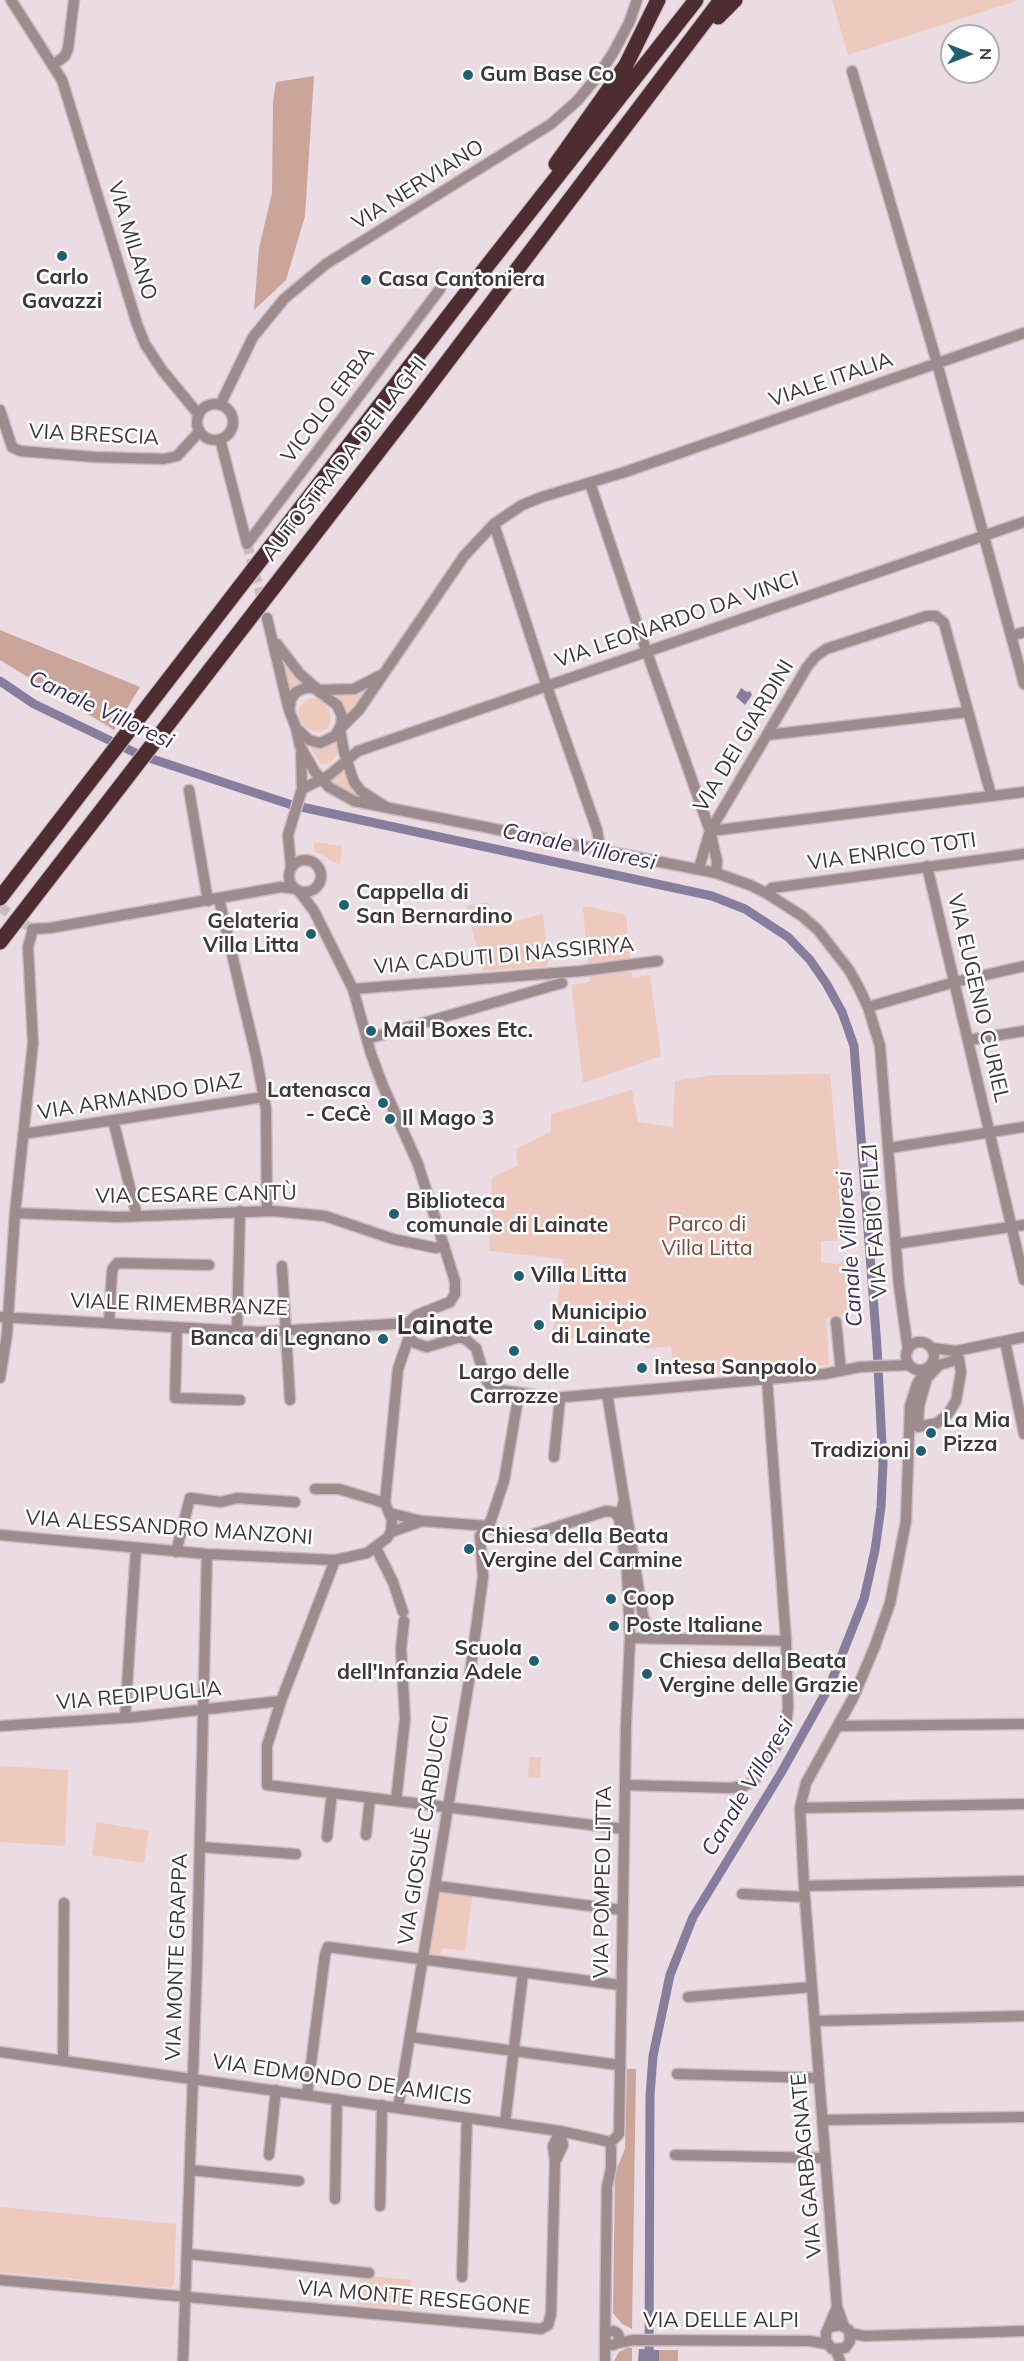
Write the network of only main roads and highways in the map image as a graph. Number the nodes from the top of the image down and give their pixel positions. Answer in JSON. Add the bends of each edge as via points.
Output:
{"nodes":[{"id":1,"x":658,"y":0,"type":"edge"},
{"id":2,"x":696,"y":0,"type":"edge"},
{"id":3,"x":721,"y":0,"type":"edge"},
{"id":4,"x":735,"y":0,"type":"edge"},
{"id":5,"x":678,"y":58,"type":"junction"},
{"id":6,"x":487,"y":266,"type":"junction"},
{"id":7,"x":0,"y":898,"type":"edge"},
{"id":8,"x":0,"y":942,"type":"edge"}],
"edges":[{"from":1,"to":6,"type":"highway","via":[[626,65]]},
{"from":2,"to":6,"type":"highway","name":"AUTOSTRADA DEI LAGHI"},
{"from":3,"to":5,"type":"highway","name":"AUTOSTRADA DEI LAGHI"},
{"from":4,"to":5,"type":"highway"},
{"from":5,"to":8,"type":"highway","name":"AUTOSTRADA DEI LAGHI"},
{"from":6,"to":7,"type":"highway","name":"AUTOSTRADA DEI LAGHI"}]}
